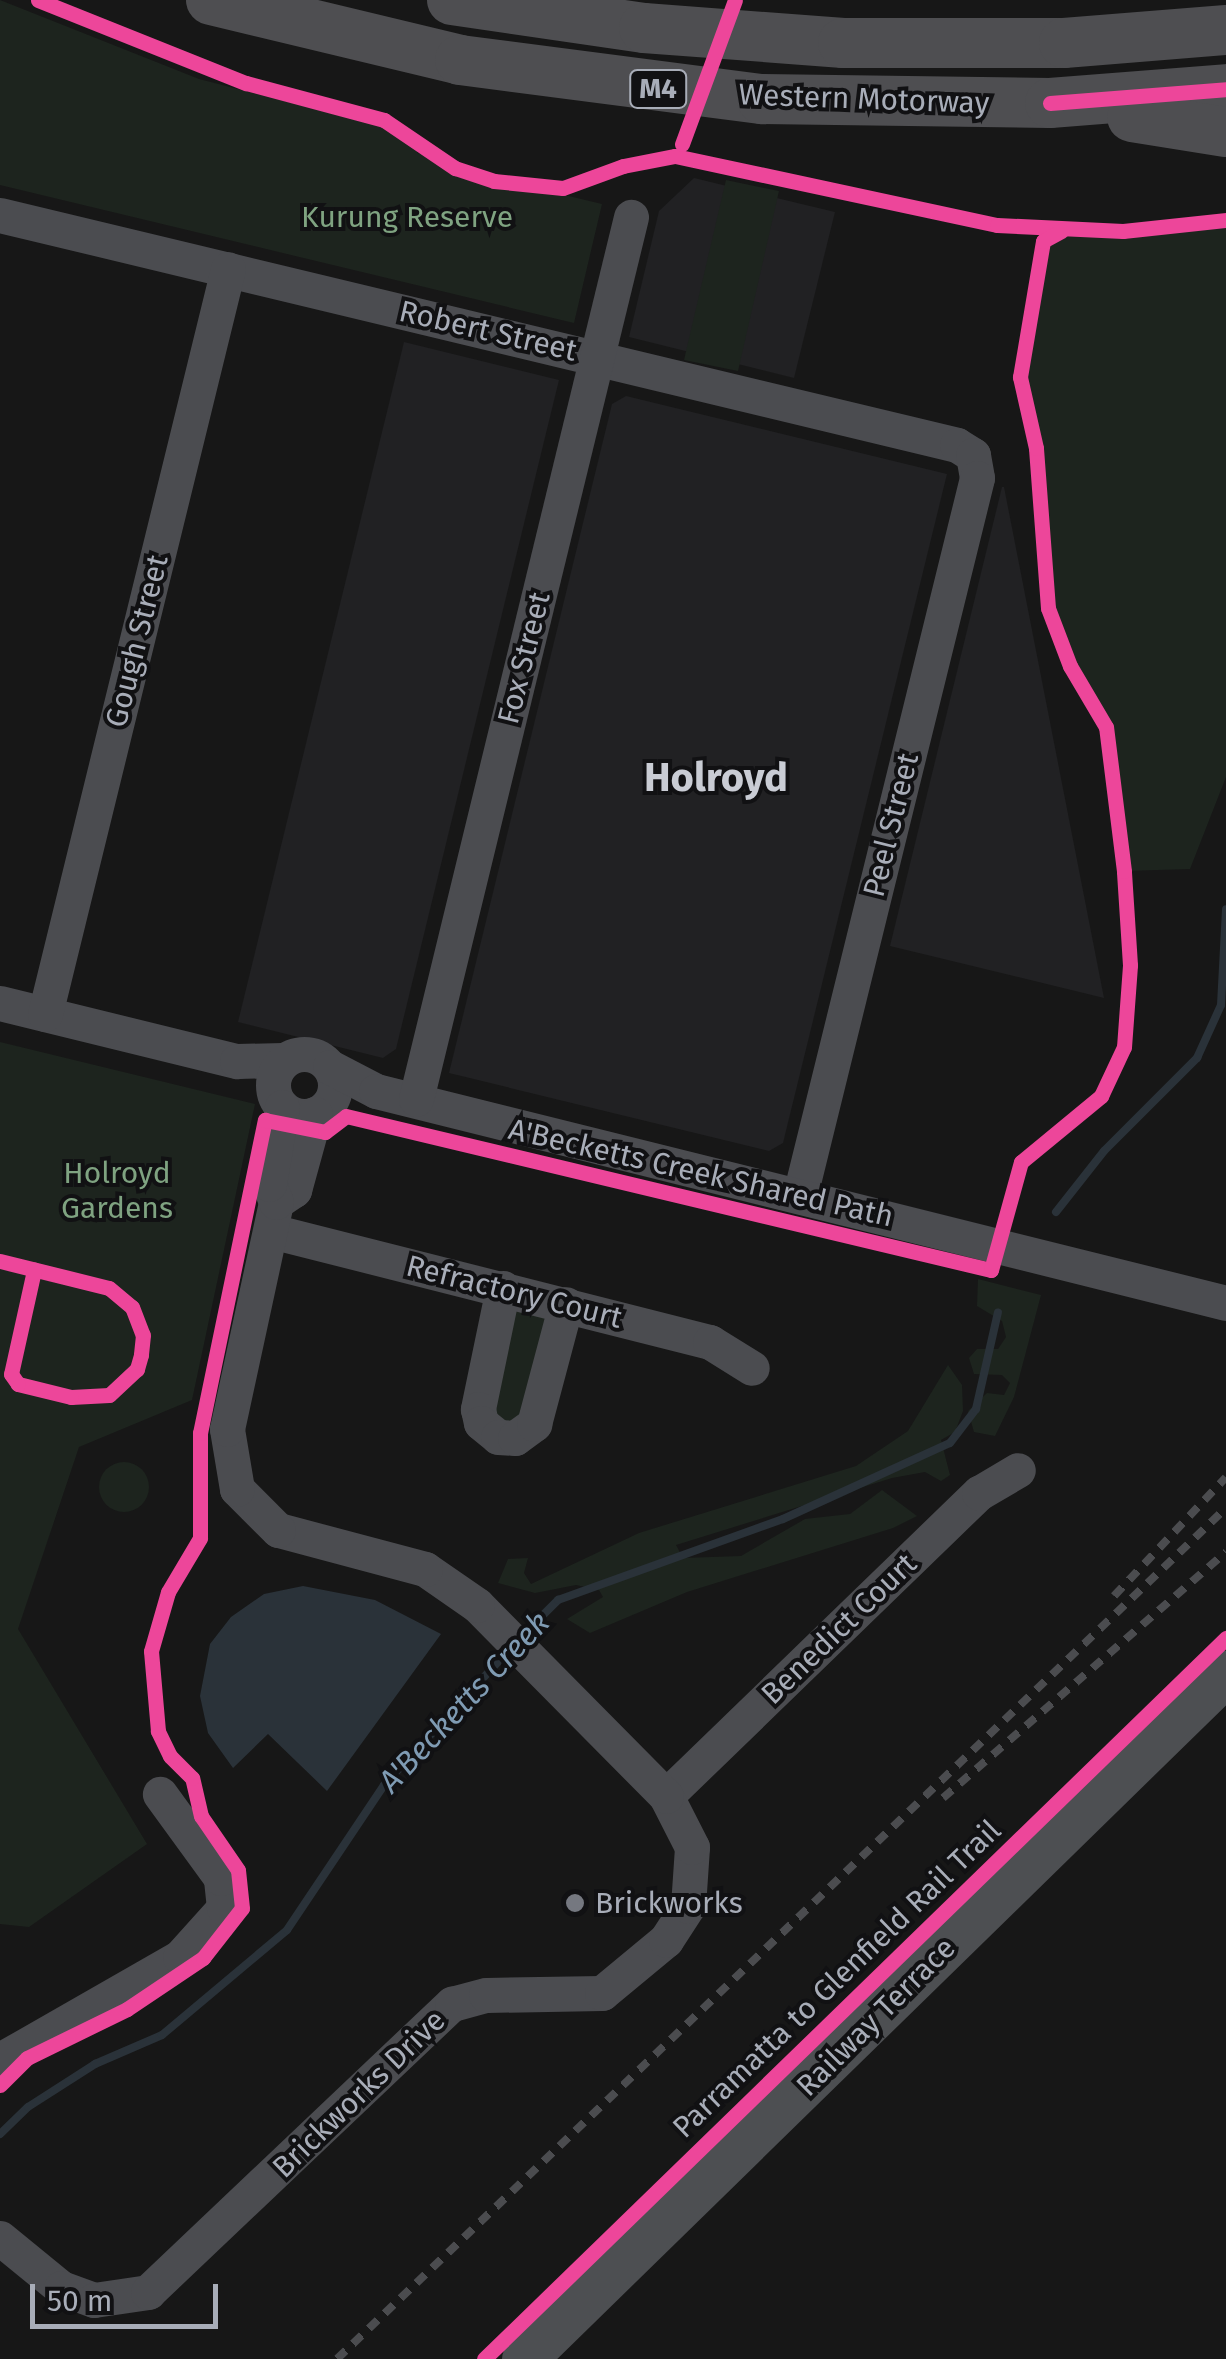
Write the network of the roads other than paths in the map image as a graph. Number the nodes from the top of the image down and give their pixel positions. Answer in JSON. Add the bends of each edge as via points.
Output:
{"nodes":[{"id":1,"x":211,"y":0,"type":"edge"},
{"id":2,"x":452,"y":0,"type":"edge"},
{"id":3,"x":1226,"y":30,"type":"edge"},
{"id":4,"x":1226,"y":89,"type":"edge"},
{"id":5,"x":1050,"y":103,"type":"junction"},
{"id":6,"x":1226,"y":132,"type":"edge"},
{"id":7,"x":0,"y":215,"type":"edge"},
{"id":8,"x":632,"y":216,"type":"dead end"},
{"id":9,"x":228,"y":269,"type":"junction"},
{"id":10,"x":598,"y":357,"type":"junction"},
{"id":11,"x":973,"y":456,"type":"joint"},
{"id":12,"x":0,"y":1003,"type":"edge"},
{"id":13,"x":44,"y":1014,"type":"junction"},
{"id":14,"x":303,"y":1089,"type":"junction"},
{"id":15,"x":416,"y":1100,"type":"junction"},
{"id":16,"x":800,"y":1195,"type":"junction"},
{"id":17,"x":274,"y":1217,"type":"junction"},
{"id":18,"x":503,"y":1288,"type":"junction"},
{"id":19,"x":1226,"y":1303,"type":"edge"},
{"id":20,"x":566,"y":1304,"type":"junction"},
{"id":21,"x":752,"y":1368,"type":"dead end"},
{"id":22,"x":1018,"y":1470,"type":"dead end"},
{"id":23,"x":1226,"y":1674,"type":"edge"},
{"id":24,"x":160,"y":1794,"type":"dead end"},
{"id":25,"x":666,"y":1796,"type":"junction"},
{"id":26,"x":0,"y":2060,"type":"edge"},
{"id":27,"x":0,"y":2238,"type":"edge"},
{"id":28,"x":524,"y":2359,"type":"edge"}],
"edges":[{"from":1,"to":5,"type":"highway","name":"Western Motorway","number":"M4","via":[[460,60],[671,90],[913,104]]},
{"from":2,"to":3,"type":"highway","name":"Western Motorway","number":"M4","via":[[644,28],[843,42],[1064,43]]},
{"from":4,"to":5,"type":"highway","name":"Western Motorway","number":"M4"},
{"from":5,"to":6,"type":"highway"},
{"from":7,"to":9,"type":"street","name":"Robert Street"},
{"from":8,"to":10,"type":"street","name":"Fox Street"},
{"from":9,"to":10,"type":"street","name":"Robert Street"},
{"from":9,"to":13,"type":"street","name":"Gough Street"},
{"from":10,"to":11,"type":"street","name":"Robert Street","via":[[956,445]]},
{"from":10,"to":15,"type":"street","name":"Fox Street"},
{"from":11,"to":16,"type":"street","name":"Peel Street","via":[[977,478]]},
{"from":12,"to":13,"type":"street"},
{"from":13,"to":14,"type":"street","via":[[237,1061]]},
{"from":14,"to":15,"type":"street","via":[[376,1091]]},
{"from":14,"to":17,"type":"street","name":"Brickworks Drive","via":[[294,1190]]},
{"from":15,"to":16,"type":"street"},
{"from":16,"to":19,"type":"street"},
{"from":17,"to":18,"type":"street","name":"Refractory Court"},
{"from":17,"to":25,"type":"street","name":"Brickworks Drive","via":[[228,1430],[238,1489],[278,1530],[425,1570],[482,1611]]},
{"from":18,"to":20,"type":"street","name":"Refractory Court"},
{"from":18,"to":20,"type":"street","via":[[478,1409],[486,1429],[498,1437],[522,1435],[534,1424]]},
{"from":20,"to":21,"type":"street","name":"Refractory Court","via":[[710,1342]]},
{"from":22,"to":25,"type":"street","name":"Benedict Court","via":[[980,1493]]},
{"from":23,"to":28,"type":"main road","name":"Railway Terrace"},
{"from":24,"to":26,"type":"street","via":[[221,1878],[224,1908],[180,1958]]},
{"from":25,"to":27,"type":"street","name":"Brickworks Drive","via":[[692,1847],[688,1906],[666,1940],[612,1988],[452,2004],[148,2292],[94,2300],[61,2288]]}]}
